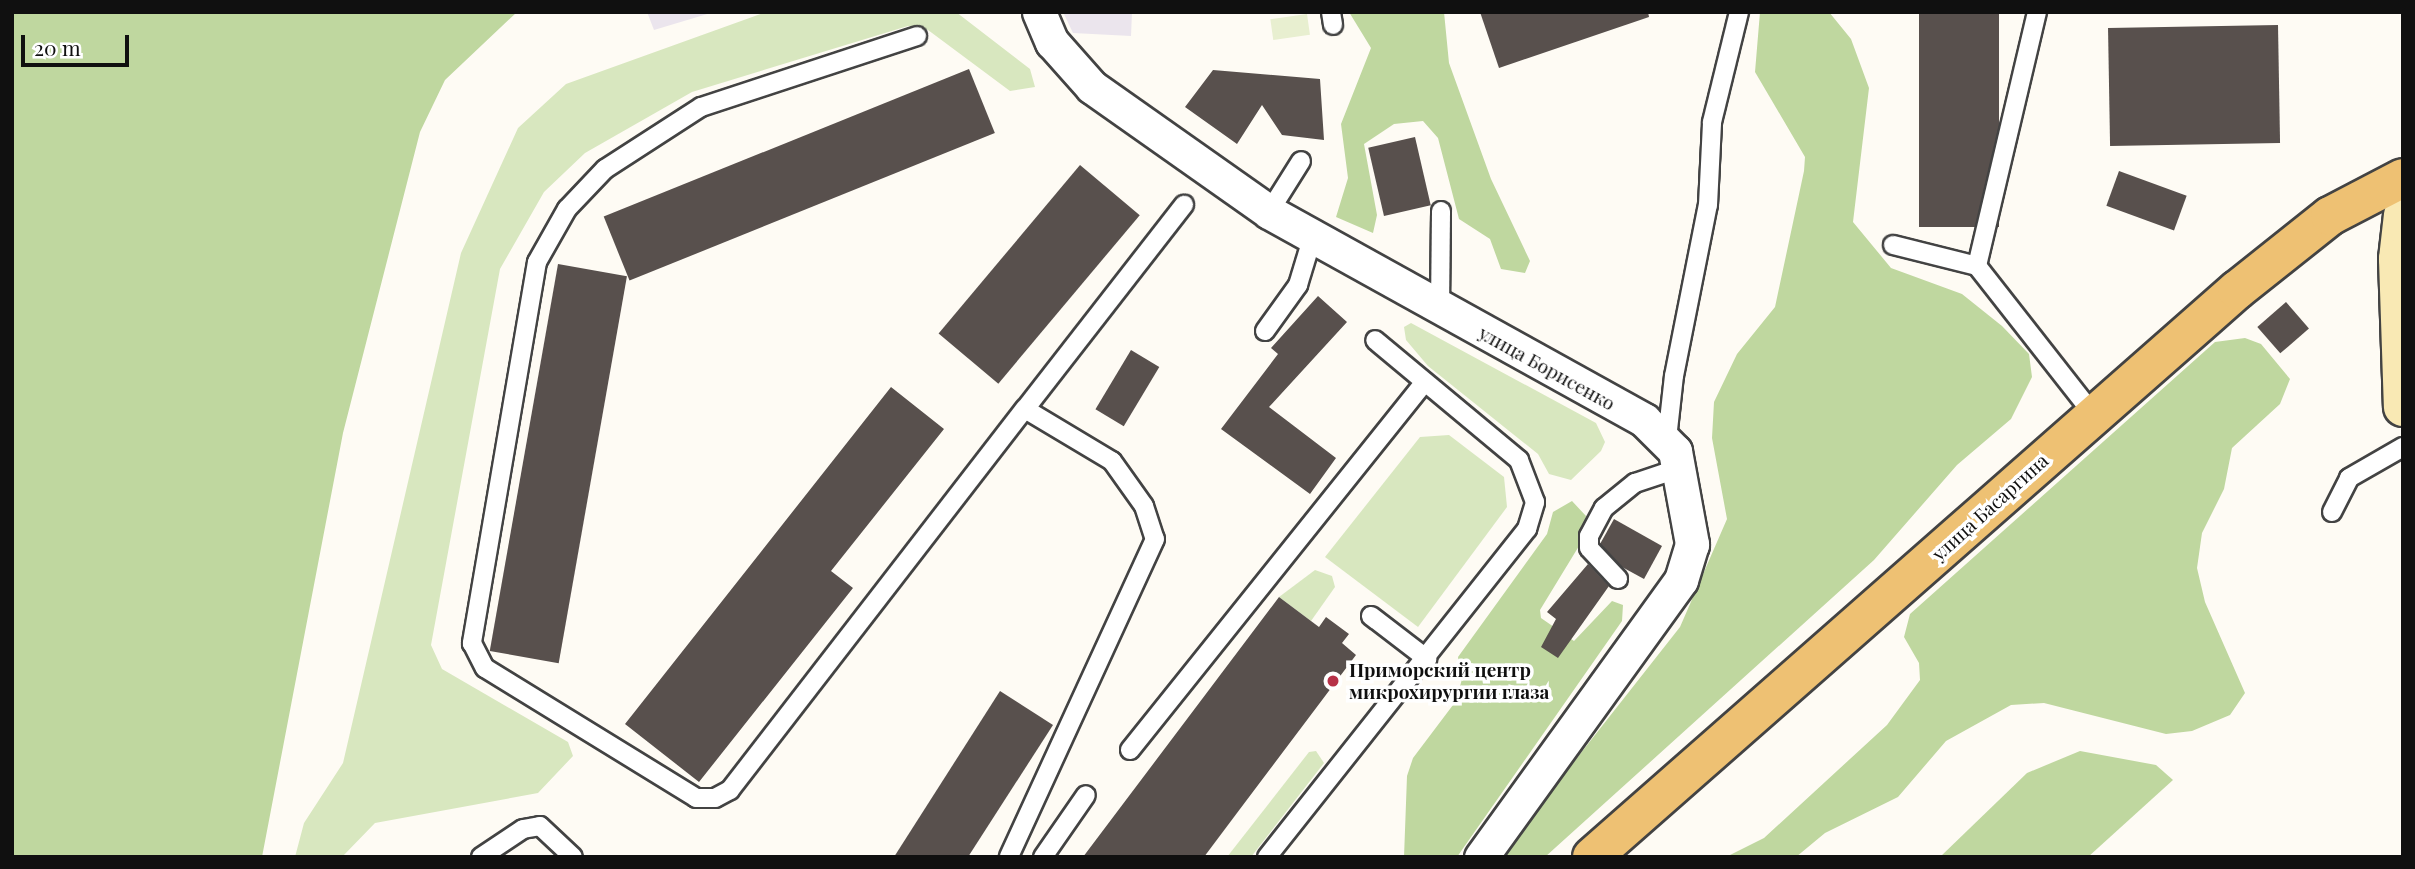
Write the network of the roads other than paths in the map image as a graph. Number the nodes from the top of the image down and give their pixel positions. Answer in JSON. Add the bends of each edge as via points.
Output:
{"nodes":[{"id":1,"x":1039,"y":12,"type":"edge"},
{"id":2,"x":1739,"y":12,"type":"edge"},
{"id":3,"x":2037,"y":12,"type":"edge"},
{"id":4,"x":916,"y":36,"type":"dead end"},
{"id":5,"x":1301,"y":162,"type":"dead end"},
{"id":6,"x":2403,"y":178,"type":"edge"},
{"id":7,"x":1184,"y":205,"type":"dead end"},
{"id":8,"x":1441,"y":211,"type":"dead end"},
{"id":9,"x":1269,"y":212,"type":"junction"},
{"id":10,"x":2403,"y":215,"type":"edge"},
{"id":11,"x":1312,"y":239,"type":"junction"},
{"id":12,"x":1893,"y":245,"type":"dead end"},
{"id":13,"x":1977,"y":266,"type":"junction"},
{"id":14,"x":1440,"y":310,"type":"junction"},
{"id":15,"x":1265,"y":331,"type":"dead end"},
{"id":16,"x":1375,"y":340,"type":"dead end"},
{"id":17,"x":1423,"y":384,"type":"junction"},
{"id":18,"x":2403,"y":407,"type":"edge"},
{"id":19,"x":1025,"y":408,"type":"junction"},
{"id":20,"x":2093,"y":414,"type":"junction"},
{"id":21,"x":2403,"y":447,"type":"edge"},
{"id":22,"x":1673,"y":454,"type":"junction"},
{"id":23,"x":2332,"y":512,"type":"dead end"},
{"id":24,"x":1618,"y":579,"type":"dead end"},
{"id":25,"x":1371,"y":616,"type":"dead end"},
{"id":26,"x":1427,"y":659,"type":"junction"},
{"id":27,"x":1129,"y":750,"type":"dead end"},
{"id":28,"x":1086,"y":794,"type":"dead end"},
{"id":29,"x":481,"y":857,"type":"edge"},
{"id":30,"x":573,"y":857,"type":"edge"},
{"id":31,"x":1009,"y":857,"type":"edge"},
{"id":32,"x":1043,"y":857,"type":"edge"},
{"id":33,"x":1267,"y":857,"type":"edge"},
{"id":34,"x":1481,"y":857,"type":"edge"},
{"id":35,"x":1592,"y":857,"type":"edge"}],
"edges":[{"from":1,"to":9,"type":"street","name":"улица Борисенко","via":[[1052,42],[1092,87]]},
{"from":2,"to":22,"type":"lane","via":[[1712,122],[1708,205],[1674,376]]},
{"from":3,"to":13,"type":"lane"},
{"from":4,"to":19,"type":"lane","via":[[701,107],[605,169],[567,209],[537,262],[472,643],[477,657],[485,668],[696,797],[715,798],[730,790]]},
{"from":5,"to":9,"type":"lane"},
{"from":6,"to":20,"type":"main road","name":"улица Басаргина","via":[[2330,216]]},
{"from":7,"to":19,"type":"lane"},
{"from":8,"to":14,"type":"lane"},
{"from":9,"to":11,"type":"street","name":"улица Борисенко"},
{"from":10,"to":18,"type":"street","via":[[2398,259]]},
{"from":11,"to":14,"type":"street","name":"улица Борисенко"},
{"from":11,"to":15,"type":"lane","via":[[1298,285]]},
{"from":12,"to":13,"type":"lane"},
{"from":13,"to":20,"type":"lane"},
{"from":14,"to":22,"type":"street","name":"улица Борисенко","via":[[1644,421]]},
{"from":16,"to":17,"type":"lane"},
{"from":17,"to":26,"type":"lane","via":[[1519,460],[1535,502],[1527,528]]},
{"from":17,"to":27,"type":"lane"},
{"from":19,"to":31,"type":"lane","via":[[1112,460],[1143,506],[1155,539]]},
{"from":20,"to":35,"type":"main road","name":"улица Басаргина"},
{"from":21,"to":23,"type":"lane","via":[[2349,478]]},
{"from":22,"to":24,"type":"lane","via":[[1604,508],[1589,536],[1589,548]]},
{"from":22,"to":34,"type":"street","via":[[1692,544],[1681,580]]},
{"from":25,"to":26,"type":"lane"},
{"from":26,"to":33,"type":"lane"},
{"from":28,"to":32,"type":"lane"},
{"from":29,"to":30,"type":"lane","via":[[523,828],[540,826]]}]}
